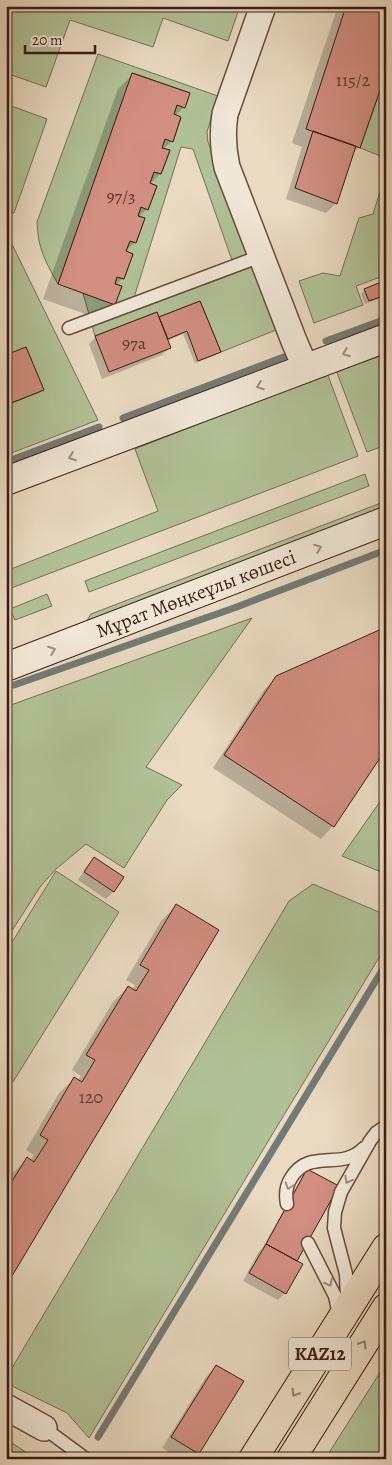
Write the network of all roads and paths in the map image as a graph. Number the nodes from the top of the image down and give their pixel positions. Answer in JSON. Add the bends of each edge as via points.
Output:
{"nodes":[{"id":1,"x":263,"y":6,"type":"edge"},
{"id":2,"x":262,"y":256,"type":"junction"},
{"id":3,"x":69,"y":328,"type":"dead end"},
{"id":4,"x":386,"y":338,"type":"edge"},
{"id":5,"x":306,"y":369,"type":"junction"},
{"id":6,"x":6,"y":481,"type":"edge"},
{"id":7,"x":386,"y":521,"type":"edge"},
{"id":8,"x":6,"y":667,"type":"edge"},
{"id":9,"x":386,"y":1126,"type":"edge"},
{"id":10,"x":370,"y":1141,"type":"junction"},
{"id":11,"x":288,"y":1204,"type":"dead end"},
{"id":12,"x":308,"y":1243,"type":"dead end"},
{"id":13,"x":386,"y":1248,"type":"edge"},
{"id":14,"x":386,"y":1308,"type":"edge"},
{"id":15,"x":339,"y":1323,"type":"junction"},
{"id":16,"x":6,"y":1407,"type":"edge"},
{"id":17,"x":44,"y":1428,"type":"joint"},
{"id":18,"x":86,"y":1459,"type":"edge"},
{"id":19,"x":254,"y":1459,"type":"edge"},
{"id":20,"x":292,"y":1459,"type":"edge"}],
"edges":[{"from":1,"to":2,"type":"street","via":[[225,114],[222,132],[227,167]]},
{"from":2,"to":3,"type":"lane"},
{"from":2,"to":5,"type":"street"},
{"from":4,"to":5,"type":"main road","one_way":true},
{"from":5,"to":6,"type":"main road","one_way":true},
{"from":8,"to":7,"type":"main road","name":"Мұрат Мөңкеұлы көшесі","one_way":true},
{"from":9,"to":10,"type":"lane"},
{"from":10,"to":11,"type":"lane","one_way":true,"via":[[359,1154],[344,1159],[313,1161],[299,1167],[288,1182]]},
{"from":10,"to":15,"type":"lane","one_way":true,"via":[[342,1192],[335,1212],[334,1228],[348,1290]]},
{"from":12,"to":15,"type":"lane","one_way":true,"via":[[335,1296]]},
{"from":13,"to":15,"type":"main road","number":"KAZ12"},
{"from":20,"to":14,"type":"main road","number":"KAZ12","one_way":true},
{"from":15,"to":19,"type":"main road","number":"KAZ12","one_way":true},
{"from":16,"to":17,"type":"street"},
{"from":17,"to":18,"type":"lane"}]}
